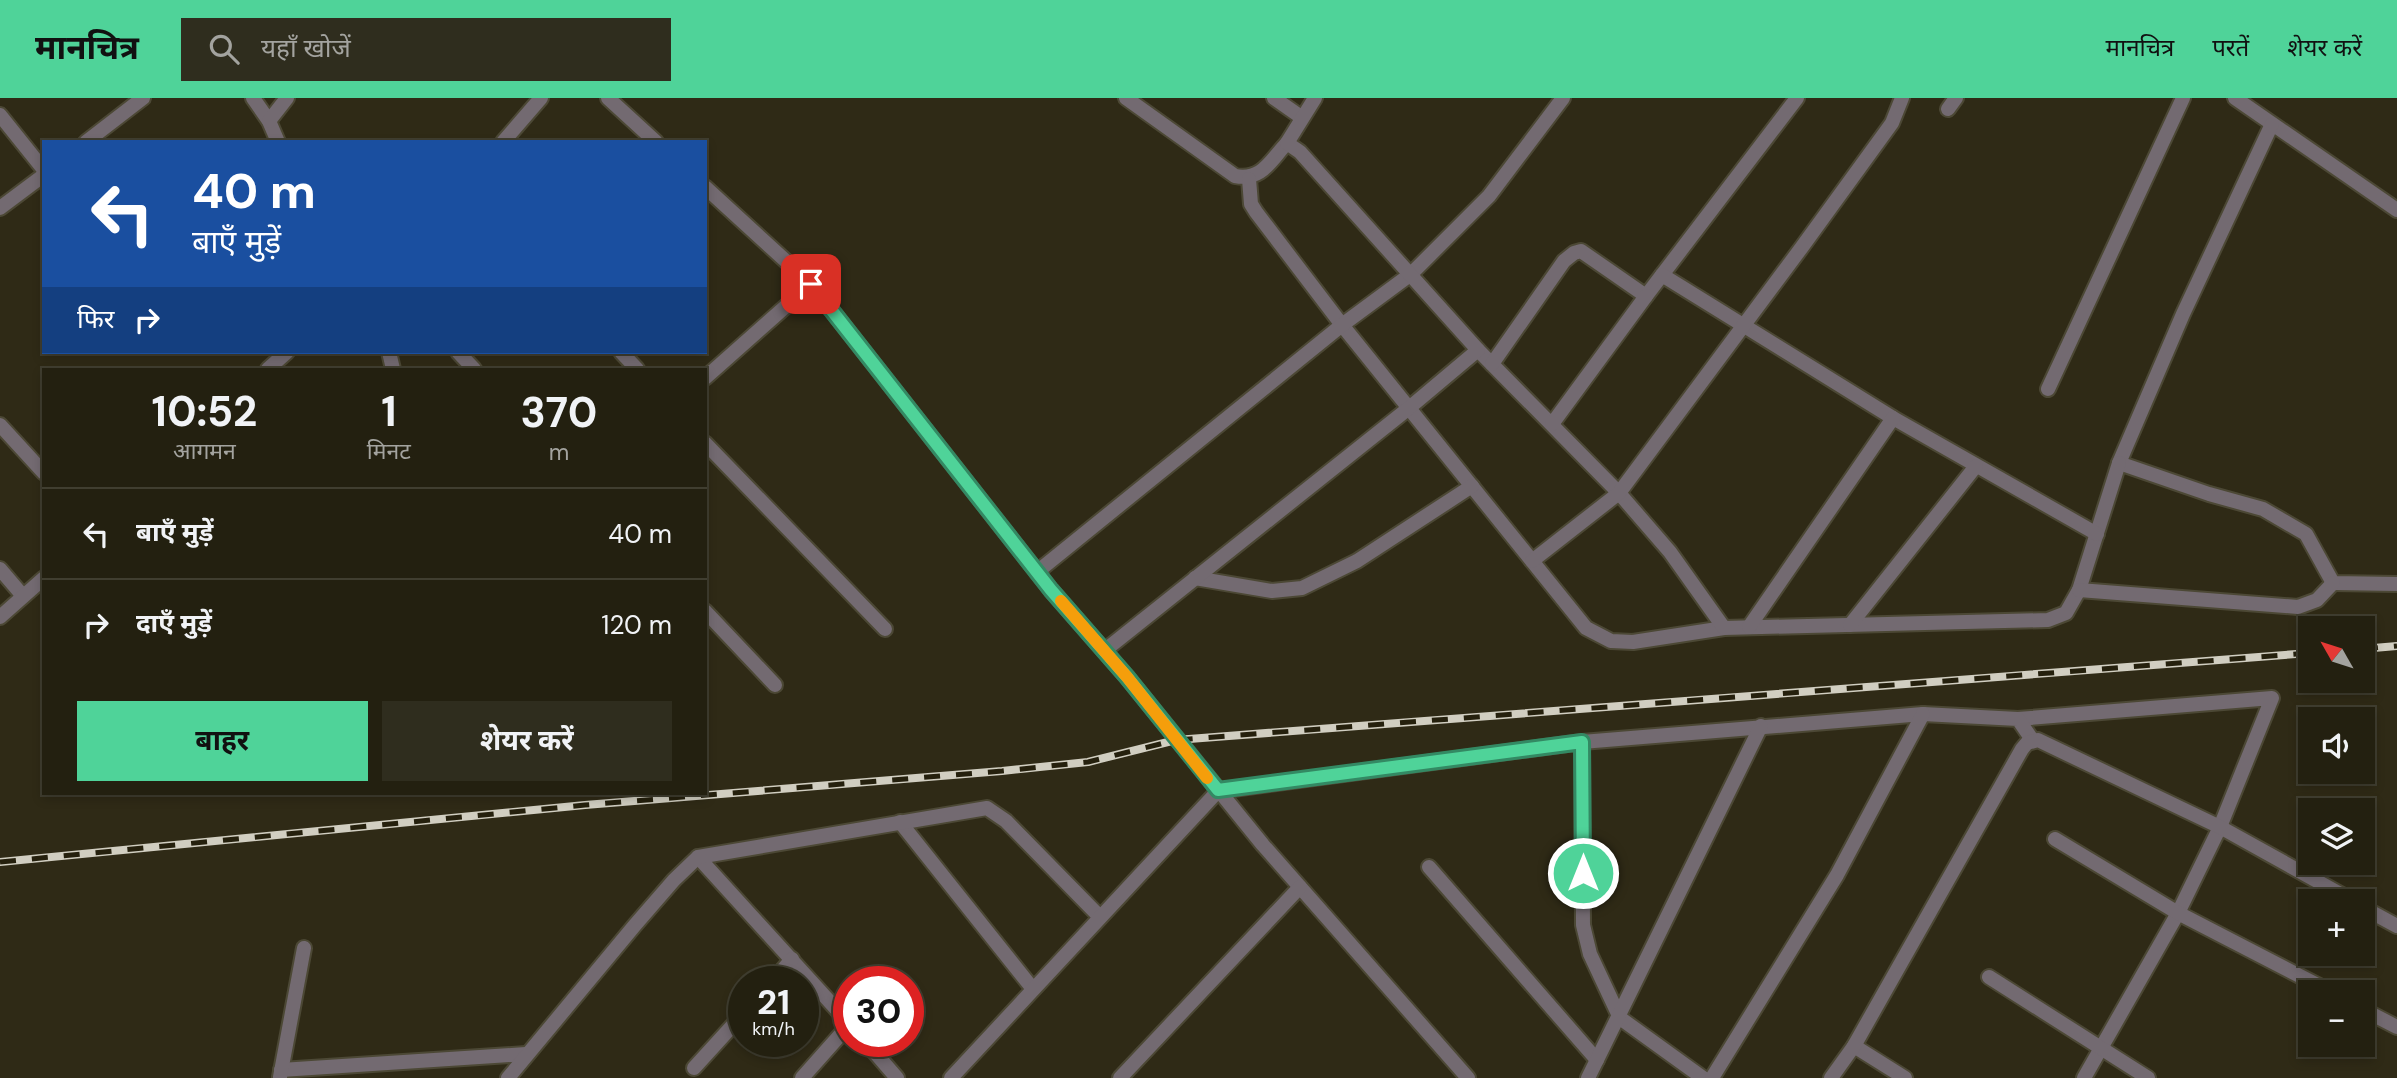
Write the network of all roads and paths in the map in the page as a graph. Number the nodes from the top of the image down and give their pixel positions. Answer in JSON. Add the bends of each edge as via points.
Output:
{"nodes":[{"id":1,"x":253,"y":98,"type":"edge"},
{"id":2,"x":287,"y":98,"type":"edge"},
{"id":3,"x":541,"y":98,"type":"edge"},
{"id":4,"x":608,"y":98,"type":"edge"},
{"id":5,"x":1126,"y":98,"type":"edge"},
{"id":6,"x":1274,"y":98,"type":"edge"},
{"id":7,"x":1315,"y":98,"type":"edge"},
{"id":8,"x":1563,"y":98,"type":"edge"},
{"id":9,"x":1797,"y":98,"type":"edge"},
{"id":10,"x":1902,"y":98,"type":"edge"},
{"id":11,"x":2183,"y":98,"type":"edge"},
{"id":12,"x":2235,"y":98,"type":"edge"},
{"id":13,"x":139,"y":99,"type":"edge"},
{"id":14,"x":0,"y":115,"type":"edge"},
{"id":15,"x":1301,"y":117,"type":"junction"},
{"id":16,"x":270,"y":121,"type":"junction"},
{"id":17,"x":2273,"y":124,"type":"junction"},
{"id":18,"x":88,"y":140,"type":"edge"},
{"id":19,"x":277,"y":140,"type":"edge"},
{"id":20,"x":505,"y":140,"type":"edge"},
{"id":21,"x":654,"y":140,"type":"edge"},
{"id":22,"x":1287,"y":143,"type":"junction"},
{"id":23,"x":42,"y":169,"type":"edge"},
{"id":24,"x":42,"y":174,"type":"edge"},
{"id":25,"x":1249,"y":179,"type":"junction"},
{"id":26,"x":707,"y":189,"type":"edge"},
{"id":27,"x":0,"y":208,"type":"edge"},
{"id":28,"x":2397,"y":210,"type":"edge"},
{"id":29,"x":1410,"y":274,"type":"junction"},
{"id":30,"x":1662,"y":275,"type":"junction"},
{"id":31,"x":811,"y":284,"type":"junction"},
{"id":32,"x":1646,"y":296,"type":"junction"},
{"id":33,"x":1342,"y":324,"type":"junction"},
{"id":34,"x":1743,"y":326,"type":"junction"},
{"id":35,"x":1478,"y":350,"type":"junction"},
{"id":36,"x":285,"y":354,"type":"edge"},
{"id":37,"x":460,"y":354,"type":"edge"},
{"id":38,"x":623,"y":354,"type":"edge"},
{"id":39,"x":1492,"y":364,"type":"junction"},
{"id":40,"x":269,"y":368,"type":"edge"},
{"id":41,"x":473,"y":368,"type":"edge"},
{"id":42,"x":635,"y":368,"type":"edge"},
{"id":43,"x":707,"y":376,"type":"edge"},
{"id":44,"x":2048,"y":388,"type":"dead end"},
{"id":45,"x":1409,"y":408,"type":"junction"},
{"id":46,"x":1893,"y":418,"type":"junction"},
{"id":47,"x":1552,"y":424,"type":"junction"},
{"id":48,"x":0,"y":425,"type":"edge"},
{"id":49,"x":707,"y":445,"type":"edge"},
{"id":50,"x":2119,"y":463,"type":"junction"},
{"id":51,"x":1976,"y":466,"type":"junction"},
{"id":52,"x":42,"y":471,"type":"edge"},
{"id":53,"x":1472,"y":486,"type":"junction"},
{"id":54,"x":1619,"y":493,"type":"junction"},
{"id":55,"x":2097,"y":534,"type":"junction"},
{"id":56,"x":1532,"y":561,"type":"junction"},
{"id":57,"x":0,"y":569,"type":"edge"},
{"id":58,"x":1038,"y":572,"type":"junction"},
{"id":59,"x":1195,"y":578,"type":"junction"},
{"id":60,"x":42,"y":580,"type":"edge"},
{"id":61,"x":2333,"y":583,"type":"junction"},
{"id":62,"x":2397,"y":584,"type":"edge"},
{"id":63,"x":2079,"y":590,"type":"junction"},
{"id":64,"x":23,"y":596,"type":"junction"},
{"id":65,"x":707,"y":613,"type":"edge"},
{"id":66,"x":0,"y":617,"type":"edge"},
{"id":67,"x":1850,"y":625,"type":"junction"},
{"id":68,"x":1749,"y":627,"type":"junction"},
{"id":69,"x":1724,"y":628,"type":"junction"},
{"id":70,"x":885,"y":629,"type":"dead end"},
{"id":71,"x":1104,"y":651,"type":"junction"},
{"id":72,"x":775,"y":685,"type":"dead end"},
{"id":73,"x":1923,"y":715,"type":"junction"},
{"id":74,"x":2018,"y":719,"type":"junction"},
{"id":75,"x":1761,"y":726,"type":"junction"},
{"id":76,"x":2033,"y":741,"type":"junction"},
{"id":77,"x":1582,"y":742,"type":"junction"},
{"id":78,"x":1218,"y":790,"type":"junction"},
{"id":79,"x":900,"y":822,"type":"junction"},
{"id":80,"x":2220,"y":827,"type":"junction"},
{"id":81,"x":2055,"y":839,"type":"dead end"},
{"id":82,"x":698,"y":858,"type":"junction"},
{"id":83,"x":1429,"y":867,"type":"dead end"},
{"id":84,"x":1300,"y":887,"type":"junction"},
{"id":85,"x":2331,"y":889,"type":"edge"},
{"id":86,"x":2178,"y":913,"type":"junction"},
{"id":87,"x":2375,"y":914,"type":"edge"},
{"id":88,"x":1100,"y":917,"type":"junction"},
{"id":89,"x":2397,"y":926,"type":"edge"},
{"id":90,"x":304,"y":948,"type":"dead end"},
{"id":91,"x":792,"y":959,"type":"junction"},
{"id":92,"x":786,"y":966,"type":"edge"},
{"id":93,"x":1989,"y":976,"type":"dead end"},
{"id":94,"x":2308,"y":980,"type":"edge"},
{"id":95,"x":1033,"y":989,"type":"junction"},
{"id":96,"x":833,"y":1006,"type":"edge"},
{"id":97,"x":2375,"y":1016,"type":"edge"},
{"id":98,"x":1620,"y":1018,"type":"junction"},
{"id":99,"x":2397,"y":1027,"type":"edge"},
{"id":100,"x":728,"y":1031,"type":"edge"},
{"id":101,"x":833,"y":1042,"type":"edge"},
{"id":102,"x":1854,"y":1046,"type":"junction"},
{"id":103,"x":2101,"y":1050,"type":"junction"},
{"id":104,"x":526,"y":1054,"type":"junction"},
{"id":105,"x":879,"y":1057,"type":"edge"},
{"id":106,"x":1597,"y":1060,"type":"junction"},
{"id":107,"x":694,"y":1068,"type":"dead end"},
{"id":108,"x":280,"y":1074,"type":"edge"},
{"id":109,"x":508,"y":1078,"type":"edge"},
{"id":110,"x":802,"y":1078,"type":"edge"},
{"id":111,"x":897,"y":1078,"type":"edge"},
{"id":112,"x":951,"y":1078,"type":"edge"},
{"id":113,"x":1120,"y":1078,"type":"edge"},
{"id":114,"x":1468,"y":1078,"type":"edge"},
{"id":115,"x":1588,"y":1078,"type":"edge"},
{"id":116,"x":1703,"y":1078,"type":"edge"},
{"id":117,"x":1712,"y":1078,"type":"edge"},
{"id":118,"x":1830,"y":1078,"type":"edge"},
{"id":119,"x":1905,"y":1078,"type":"edge"},
{"id":120,"x":2084,"y":1078,"type":"edge"},
{"id":121,"x":2148,"y":1078,"type":"edge"}],
"edges":[{"from":1,"to":16,"type":"street"},
{"from":2,"to":16,"type":"street"},
{"from":3,"to":20,"type":"street"},
{"from":4,"to":21,"type":"street"},
{"from":5,"to":25,"type":"street","via":[[1235,176]]},
{"from":6,"to":15,"type":"street"},
{"from":7,"to":15,"type":"street"},
{"from":8,"to":29,"type":"street","via":[[1489,196]]},
{"from":9,"to":30,"type":"street"},
{"from":10,"to":34,"type":"street","via":[[1892,123]]},
{"from":11,"to":44,"type":"street"},
{"from":12,"to":17,"type":"street"},
{"from":13,"to":18,"type":"street"},
{"from":14,"to":23,"type":"street"},
{"from":15,"to":22,"type":"street"},
{"from":16,"to":19,"type":"street"},
{"from":17,"to":28,"type":"street"},
{"from":17,"to":50,"type":"street"},
{"from":22,"to":25,"type":"street"},
{"from":22,"to":29,"type":"street"},
{"from":24,"to":27,"type":"street"},
{"from":25,"to":33,"type":"street","via":[[1256,212]]},
{"from":26,"to":31,"type":"street"},
{"from":29,"to":33,"type":"street"},
{"from":29,"to":35,"type":"street"},
{"from":30,"to":32,"type":"street"},
{"from":30,"to":34,"type":"street"},
{"from":31,"to":43,"type":"street"},
{"from":31,"to":58,"type":"street"},
{"from":32,"to":39,"type":"street","via":[[1581,251],[1574,253]]},
{"from":32,"to":47,"type":"street"},
{"from":33,"to":45,"type":"street"},
{"from":33,"to":58,"type":"street"},
{"from":34,"to":46,"type":"street"},
{"from":34,"to":54,"type":"street"},
{"from":35,"to":39,"type":"street"},
{"from":35,"to":45,"type":"street"},
{"from":36,"to":40,"type":"street"},
{"from":37,"to":41,"type":"street"},
{"from":38,"to":42,"type":"street"},
{"from":39,"to":47,"type":"street"},
{"from":45,"to":53,"type":"street"},
{"from":45,"to":59,"type":"street"},
{"from":46,"to":51,"type":"street"},
{"from":46,"to":68,"type":"street"},
{"from":47,"to":54,"type":"street"},
{"from":48,"to":52,"type":"street"},
{"from":49,"to":70,"type":"street"},
{"from":50,"to":55,"type":"street"},
{"from":50,"to":61,"type":"street","via":[[2263,509],[2306,534]]},
{"from":51,"to":55,"type":"street"},
{"from":51,"to":67,"type":"street"},
{"from":53,"to":56,"type":"street"},
{"from":53,"to":59,"type":"street","via":[[1357,561],[1302,588],[1272,590]]},
{"from":54,"to":56,"type":"street"},
{"from":54,"to":69,"type":"street","via":[[1670,552]]},
{"from":55,"to":63,"type":"street"},
{"from":56,"to":69,"type":"street","via":[[1586,628],[1611,641],[1633,642]]},
{"from":57,"to":64,"type":"street"},
{"from":58,"to":71,"type":"street"},
{"from":59,"to":71,"type":"street"},
{"from":60,"to":64,"type":"street"},
{"from":61,"to":62,"type":"street"},
{"from":61,"to":63,"type":"street","via":[[2317,600],[2298,607]]},
{"from":63,"to":67,"type":"street","via":[[2066,613],[2048,620]]},
{"from":64,"to":66,"type":"street"},
{"from":65,"to":72,"type":"street"},
{"from":67,"to":68,"type":"street"},
{"from":68,"to":69,"type":"street"},
{"from":71,"to":78,"type":"street"},
{"from":73,"to":74,"type":"street"},
{"from":73,"to":75,"type":"street"},
{"from":73,"to":117,"type":"street","via":[[1837,875]]},
{"from":74,"to":76,"type":"street"},
{"from":74,"to":80,"type":"street","via":[[2272,698]]},
{"from":75,"to":77,"type":"street"},
{"from":75,"to":98,"type":"street"},
{"from":76,"to":80,"type":"street"},
{"from":76,"to":102,"type":"street","via":[[2022,749]]},
{"from":77,"to":78,"type":"street"},
{"from":77,"to":98,"type":"street","via":[[1583,925],[1590,954]]},
{"from":78,"to":84,"type":"street"},
{"from":78,"to":88,"type":"street"},
{"from":79,"to":82,"type":"street"},
{"from":79,"to":88,"type":"street","via":[[988,808]]},
{"from":79,"to":95,"type":"street"},
{"from":80,"to":85,"type":"street"},
{"from":80,"to":86,"type":"street"},
{"from":81,"to":86,"type":"street"},
{"from":82,"to":91,"type":"street"},
{"from":82,"to":104,"type":"street","via":[[674,880]]},
{"from":83,"to":106,"type":"street"},
{"from":84,"to":113,"type":"street"},
{"from":84,"to":114,"type":"street"},
{"from":86,"to":94,"type":"street"},
{"from":86,"to":103,"type":"street"},
{"from":87,"to":89,"type":"street"},
{"from":88,"to":95,"type":"street"},
{"from":90,"to":108,"type":"street"},
{"from":91,"to":92,"type":"street"},
{"from":91,"to":96,"type":"street"},
{"from":93,"to":103,"type":"street"},
{"from":95,"to":112,"type":"street"},
{"from":97,"to":99,"type":"street"},
{"from":98,"to":106,"type":"street"},
{"from":98,"to":116,"type":"street"},
{"from":100,"to":107,"type":"street"},
{"from":101,"to":110,"type":"street"},
{"from":102,"to":118,"type":"street"},
{"from":102,"to":119,"type":"street"},
{"from":103,"to":120,"type":"street"},
{"from":103,"to":121,"type":"street"},
{"from":104,"to":108,"type":"street"},
{"from":104,"to":109,"type":"street"},
{"from":105,"to":111,"type":"street"},
{"from":106,"to":115,"type":"street"}]}
